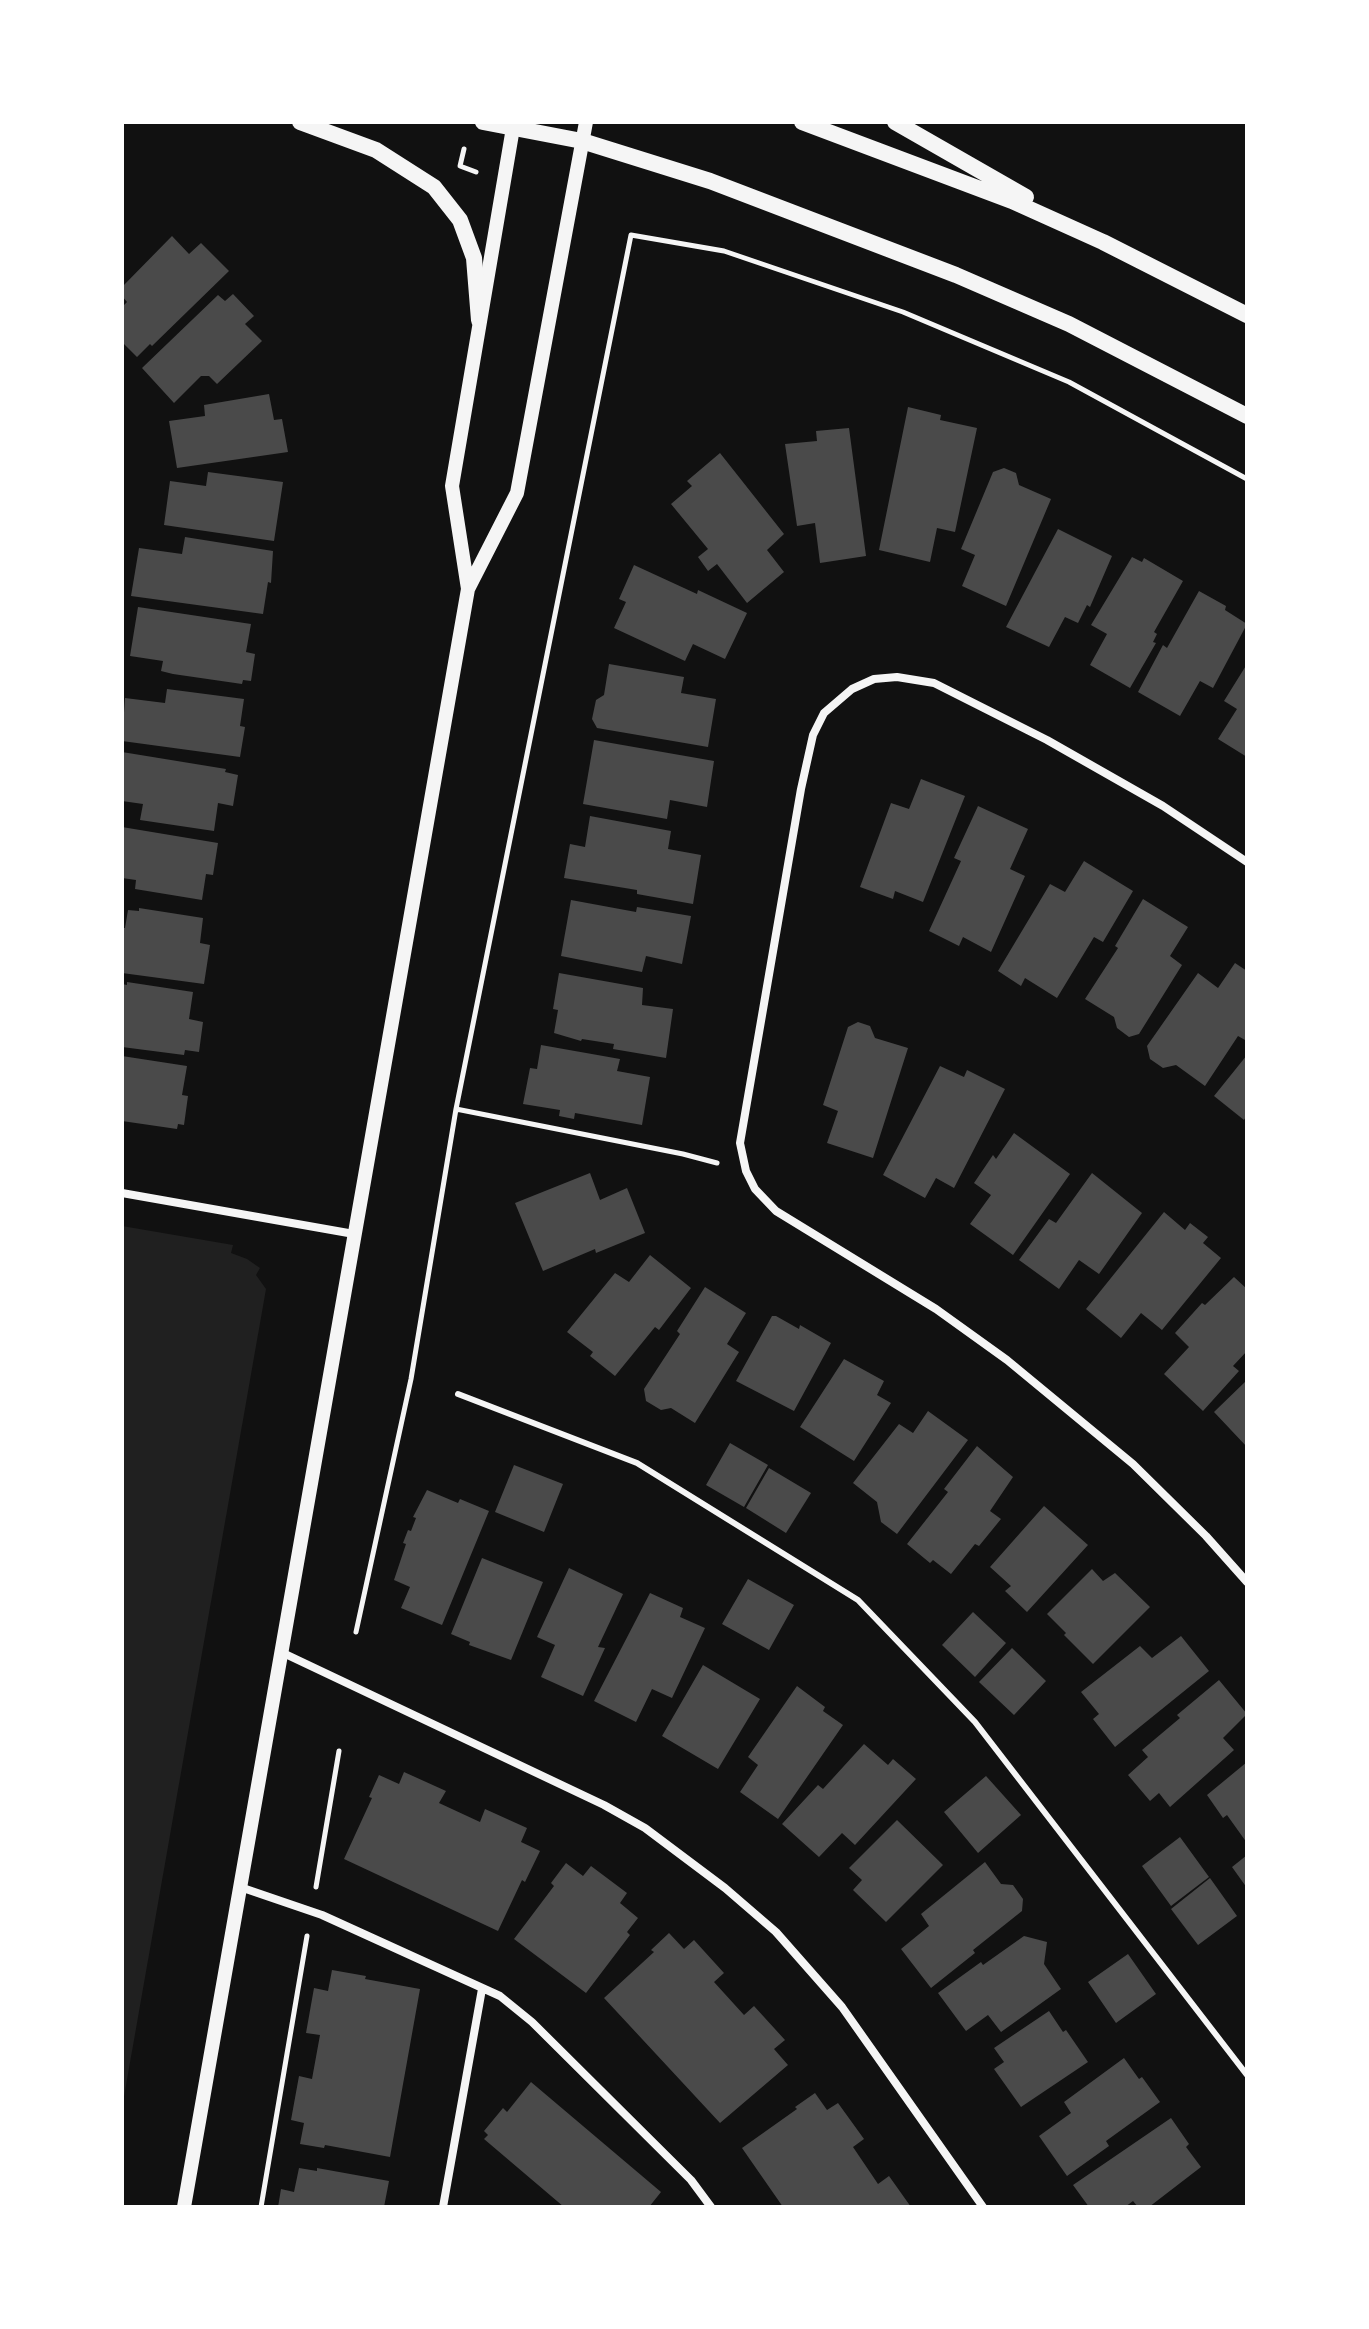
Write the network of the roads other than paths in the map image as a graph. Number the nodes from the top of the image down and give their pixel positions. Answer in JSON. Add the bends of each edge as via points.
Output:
{"nodes":[{"id":1,"x":300,"y":122,"type":"edge"},
{"id":2,"x":483,"y":122,"type":"edge"},
{"id":3,"x":586,"y":122,"type":"edge"},
{"id":4,"x":802,"y":122,"type":"edge"},
{"id":5,"x":895,"y":122,"type":"edge"},
{"id":6,"x":513,"y":125,"type":"edge"},
{"id":7,"x":582,"y":141,"type":"junction"},
{"id":8,"x":1103,"y":242,"type":"junction"},
{"id":9,"x":1247,"y":315,"type":"edge"},
{"id":10,"x":479,"y":320,"type":"junction"},
{"id":11,"x":1247,"y":416,"type":"edge"},
{"id":12,"x":468,"y":589,"type":"junction"},
{"id":13,"x":1247,"y":862,"type":"edge"},
{"id":14,"x":122,"y":1193,"type":"edge"},
{"id":15,"x":354,"y":1234,"type":"junction"},
{"id":16,"x":458,"y":1394,"type":"dead end"},
{"id":17,"x":1247,"y":1582,"type":"edge"},
{"id":18,"x":281,"y":1652,"type":"junction"},
{"id":19,"x":239,"y":1887,"type":"junction"},
{"id":20,"x":482,"y":1989,"type":"junction"},
{"id":21,"x":1247,"y":2075,"type":"edge"},
{"id":22,"x":184,"y":2207,"type":"edge"},
{"id":23,"x":443,"y":2207,"type":"edge"},
{"id":24,"x":711,"y":2207,"type":"edge"},
{"id":25,"x":983,"y":2207,"type":"edge"}],
"edges":[{"from":1,"to":10,"type":"main road","via":[[376,150],[434,187],[460,220],[474,258]]},
{"from":2,"to":6,"type":"main road"},
{"from":3,"to":7,"type":"street"},
{"from":4,"to":8,"type":"main road","via":[[1012,201]]},
{"from":5,"to":8,"type":"main road"},
{"from":6,"to":7,"type":"main road"},
{"from":6,"to":10,"type":"street"},
{"from":7,"to":11,"type":"main road","via":[[710,181],[956,275],[1069,324]]},
{"from":7,"to":12,"type":"street","via":[[517,493]]},
{"from":8,"to":9,"type":"main road"},
{"from":10,"to":12,"type":"street","via":[[452,486]]},
{"from":12,"to":15,"type":"street"},
{"from":13,"to":17,"type":"street","via":[[1163,806],[934,683],[897,677],[852,689],[824,713],[813,735],[740,1143],[755,1189],[776,1211],[936,1309],[1074,1413],[1133,1464]]},
{"from":14,"to":15,"type":"street"},
{"from":15,"to":18,"type":"street"},
{"from":16,"to":21,"type":"lane","via":[[637,1463],[858,1600],[975,1722]]},
{"from":18,"to":19,"type":"street"},
{"from":18,"to":25,"type":"street","via":[[604,1805],[645,1828],[725,1888],[776,1932],[842,2007]]},
{"from":19,"to":20,"type":"street","via":[[312,1911]]},
{"from":19,"to":22,"type":"street"},
{"from":20,"to":23,"type":"street"},
{"from":20,"to":24,"type":"street","via":[[500,1996],[532,2022],[691,2180]]}]}
